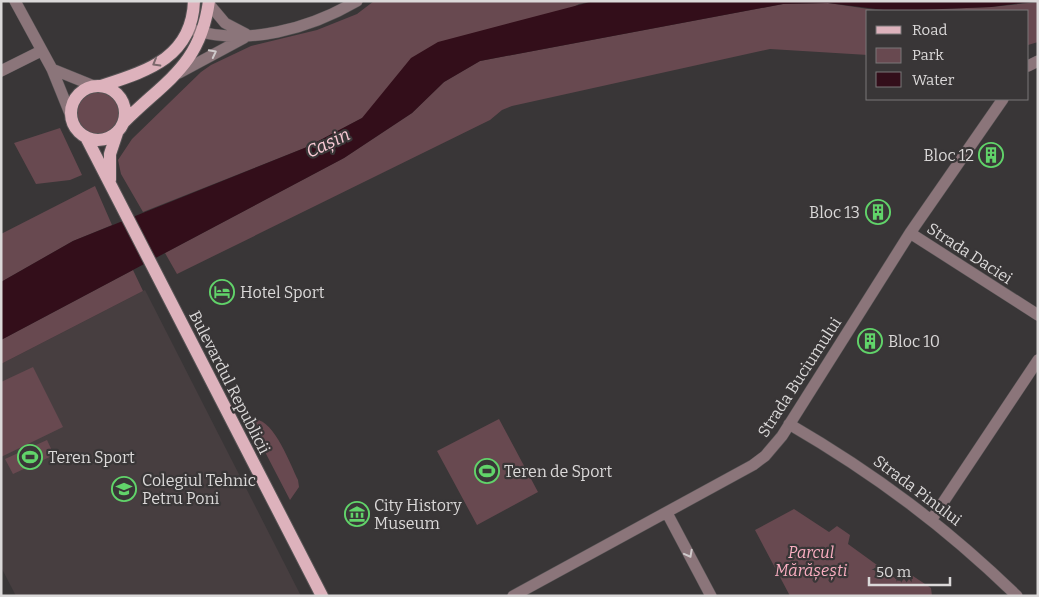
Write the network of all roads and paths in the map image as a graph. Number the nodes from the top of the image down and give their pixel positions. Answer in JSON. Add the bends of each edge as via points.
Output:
{"nodes":[{"id":1,"x":15,"y":1,"type":"edge"},
{"id":2,"x":194,"y":1,"type":"edge"},
{"id":3,"x":357,"y":1,"type":"edge"},
{"id":4,"x":209,"y":3,"type":"edge"},
{"id":5,"x":189,"y":29,"type":"junction"},
{"id":6,"x":203,"y":33,"type":"junction"},
{"id":7,"x":250,"y":35,"type":"junction"},
{"id":8,"x":42,"y":51,"type":"junction"},
{"id":9,"x":52,"y":69,"type":"junction"},
{"id":10,"x":1,"y":71,"type":"edge"},
{"id":11,"x":176,"y":74,"type":"junction"},
{"id":12,"x":97,"y":86,"type":"junction"},
{"id":13,"x":1002,"y":100,"type":"edge"},
{"id":14,"x":71,"y":116,"type":"junction"},
{"id":15,"x":124,"y":122,"type":"junction"},
{"id":16,"x":117,"y":133,"type":"junction"},
{"id":17,"x":87,"y":139,"type":"junction"},
{"id":18,"x":110,"y":183,"type":"junction"},
{"id":19,"x":910,"y":234,"type":"junction"},
{"id":20,"x":1038,"y":315,"type":"edge"},
{"id":21,"x":1038,"y":360,"type":"edge"},
{"id":22,"x":789,"y":424,"type":"junction"},
{"id":23,"x":667,"y":513,"type":"junction"},
{"id":24,"x":932,"y":519,"type":"junction"},
{"id":25,"x":519,"y":594,"type":"edge"},
{"id":26,"x":322,"y":596,"type":"edge"},
{"id":27,"x":711,"y":596,"type":"edge"},
{"id":28,"x":1017,"y":596,"type":"edge"}],
"edges":[{"from":1,"to":8,"type":"street"},
{"from":2,"to":5,"type":"main road"},
{"from":3,"to":7,"type":"street","via":[[300,26]]},
{"from":4,"to":6,"type":"main road"},
{"from":4,"to":7,"type":"street","via":[[231,28]]},
{"from":5,"to":6,"type":"street"},
{"from":5,"to":12,"type":"main road","one_way":true,"via":[[182,44],[162,61],[134,75]]},
{"from":6,"to":7,"type":"street","via":[[226,37]]},
{"from":6,"to":11,"type":"main road","via":[[196,49]]},
{"from":11,"to":7,"type":"street","one_way":true},
{"from":8,"to":9,"type":"street"},
{"from":8,"to":10,"type":"street"},
{"from":9,"to":12,"type":"street"},
{"from":9,"to":14,"type":"street"},
{"from":11,"to":15,"type":"main road"},
{"from":12,"to":14,"type":"main road","via":[[76,96]]},
{"from":12,"to":15,"type":"main road","via":[[119,96],[124,108]]},
{"from":13,"to":19,"type":"street","name":"Strada Buciumului"},
{"from":14,"to":17,"type":"main road","via":[[76,130]]},
{"from":15,"to":16,"type":"main road"},
{"from":16,"to":17,"type":"main road","via":[[100,141]]},
{"from":16,"to":18,"type":"main road","name":"Bulevardul Republicii","via":[[110,154]]},
{"from":17,"to":18,"type":"main road","name":"Bulevardul Republicii"},
{"from":18,"to":26,"type":"main road","name":"Bulevardul Republicii"},
{"from":19,"to":20,"type":"street","name":"Strada Daciei"},
{"from":19,"to":22,"type":"street","name":"Strada Buciumului"},
{"from":21,"to":24,"type":"street"},
{"from":22,"to":23,"type":"street","name":"Strada Buciumului","via":[[775,446],[760,460]]},
{"from":22,"to":24,"type":"street","name":"Strada Pinului","via":[[839,453]]},
{"from":23,"to":25,"type":"street","name":"Strada Buciumului"},
{"from":23,"to":27,"type":"street","one_way":true},
{"from":24,"to":28,"type":"street","name":"Strada Pinului"}]}
